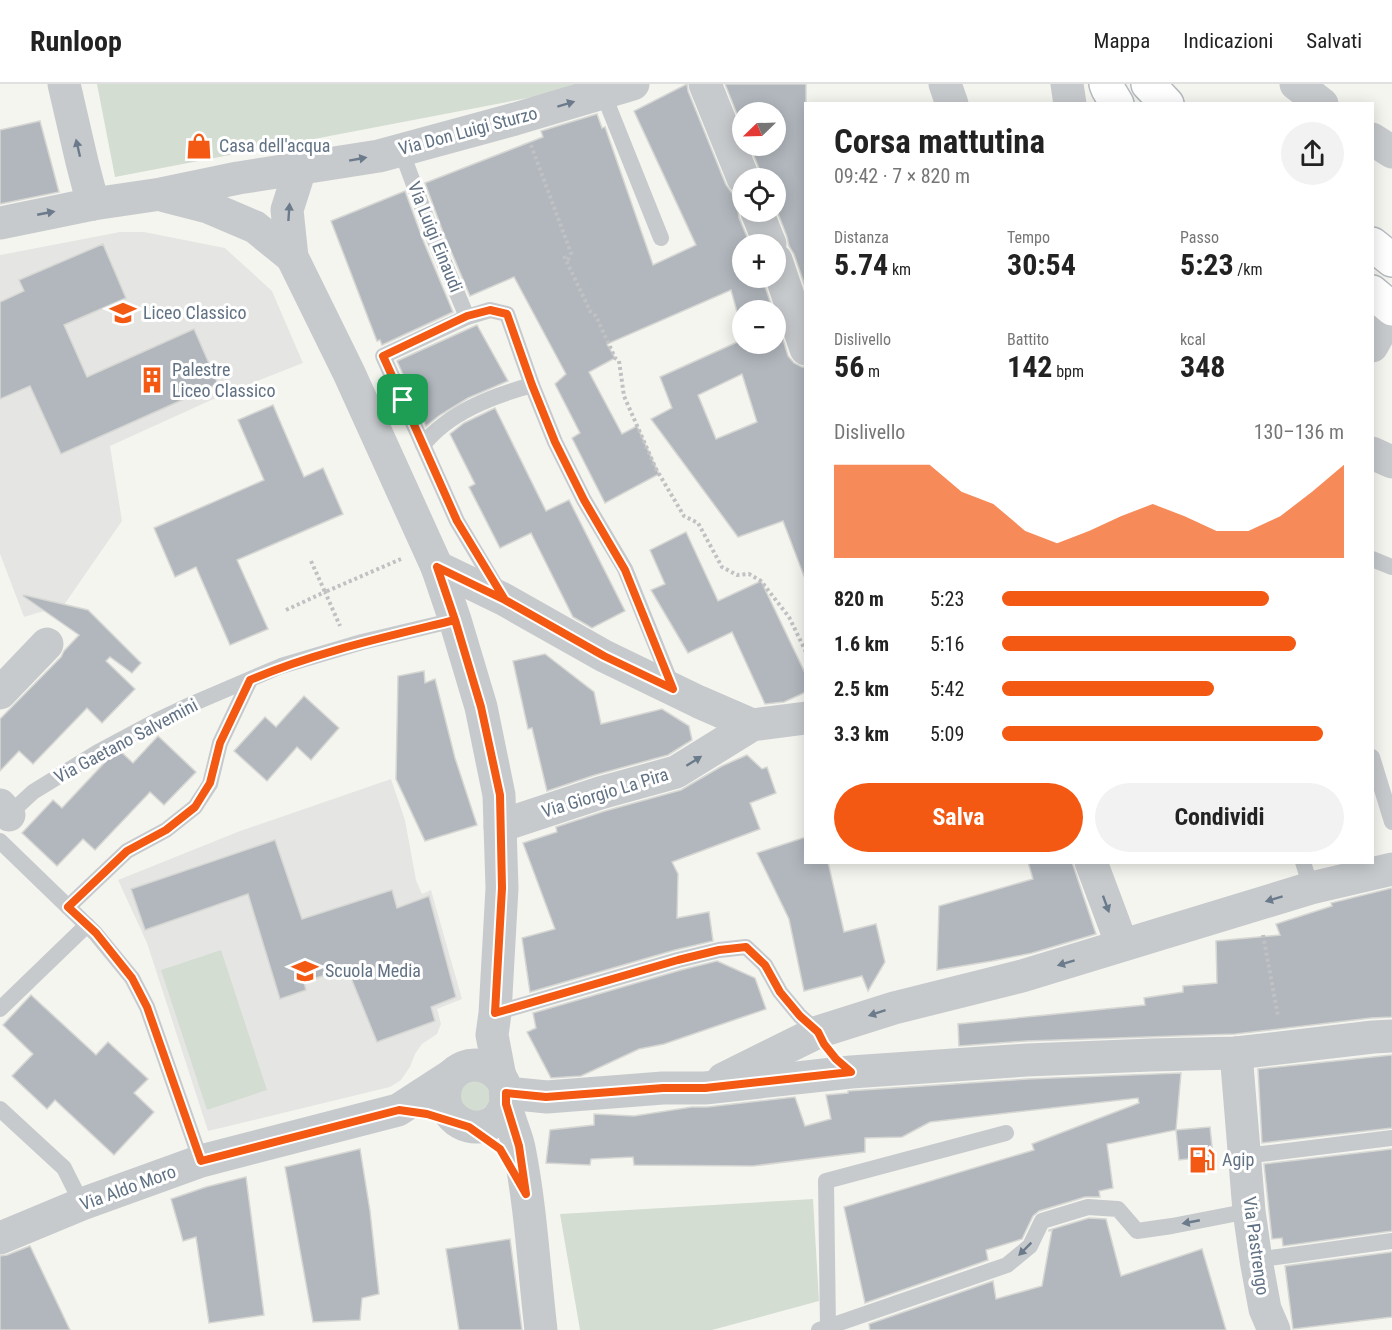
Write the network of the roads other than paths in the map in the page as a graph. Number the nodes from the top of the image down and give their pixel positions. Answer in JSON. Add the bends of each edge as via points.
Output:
{"nodes":[{"id":1,"x":64,"y":84,"type":"edge"},
{"id":2,"x":705,"y":84,"type":"edge"},
{"id":3,"x":945,"y":84,"type":"edge"},
{"id":4,"x":1067,"y":84,"type":"edge"},
{"id":5,"x":1106,"y":84,"type":"edge"},
{"id":6,"x":1148,"y":84,"type":"edge"},
{"id":7,"x":1296,"y":84,"type":"edge"},
{"id":8,"x":618,"y":88,"type":"edge"},
{"id":9,"x":951,"y":102,"type":"edge"},
{"id":10,"x":1070,"y":102,"type":"edge"},
{"id":11,"x":1116,"y":102,"type":"edge"},
{"id":12,"x":1165,"y":102,"type":"edge"},
{"id":13,"x":1319,"y":102,"type":"edge"},
{"id":14,"x":1374,"y":140,"type":"edge"},
{"id":15,"x":400,"y":150,"type":"junction"},
{"id":16,"x":1392,"y":152,"type":"edge"},
{"id":17,"x":739,"y":168,"type":"edge"},
{"id":18,"x":300,"y":169,"type":"junction"},
{"id":19,"x":161,"y":194,"type":"junction"},
{"id":20,"x":93,"y":204,"type":"junction"},
{"id":21,"x":0,"y":223,"type":"edge"},
{"id":22,"x":661,"y":238,"type":"dead end"},
{"id":23,"x":1374,"y":246,"type":"edge"},
{"id":24,"x":292,"y":256,"type":"junction"},
{"id":25,"x":1392,"y":260,"type":"edge"},
{"id":26,"x":785,"y":288,"type":"edge"},
{"id":27,"x":1374,"y":294,"type":"edge"},
{"id":28,"x":1392,"y":309,"type":"edge"},
{"id":29,"x":467,"y":316,"type":"junction"},
{"id":30,"x":1374,"y":342,"type":"edge"},
{"id":31,"x":804,"y":343,"type":"edge"},
{"id":32,"x":532,"y":385,"type":"junction"},
{"id":33,"x":423,"y":445,"type":"junction"},
{"id":34,"x":1374,"y":454,"type":"edge"},
{"id":35,"x":1392,"y":462,"type":"edge"},
{"id":36,"x":1374,"y":560,"type":"edge"},
{"id":37,"x":422,"y":562,"type":"junction"},
{"id":38,"x":1392,"y":567,"type":"edge"},
{"id":39,"x":505,"y":600,"type":"junction"},
{"id":40,"x":455,"y":620,"type":"junction"},
{"id":41,"x":47,"y":644,"type":"dead end"},
{"id":42,"x":250,"y":680,"type":"junction"},
{"id":43,"x":673,"y":689,"type":"junction"},
{"id":44,"x":0,"y":693,"type":"edge"},
{"id":45,"x":804,"y":718,"type":"edge"},
{"id":46,"x":752,"y":725,"type":"junction"},
{"id":47,"x":1374,"y":764,"type":"edge"},
{"id":48,"x":2,"y":821,"type":"edge"},
{"id":49,"x":1392,"y":822,"type":"edge"},
{"id":50,"x":500,"y":826,"type":"junction"},
{"id":51,"x":1092,"y":864,"type":"edge"},
{"id":52,"x":1392,"y":869,"type":"edge"},
{"id":53,"x":1307,"y":875,"type":"edge"},
{"id":54,"x":68,"y":907,"type":"junction"},
{"id":55,"x":87,"y":925,"type":"junction"},
{"id":56,"x":1122,"y":945,"type":"junction"},
{"id":57,"x":0,"y":1009,"type":"edge"},
{"id":58,"x":494,"y":1024,"type":"junction"},
{"id":59,"x":818,"y":1032,"type":"junction"},
{"id":60,"x":1392,"y":1036,"type":"edge"},
{"id":61,"x":1236,"y":1053,"type":"junction"},
{"id":62,"x":851,"y":1072,"type":"junction"},
{"id":63,"x":488,"y":1083,"type":"junction"},
{"id":64,"x":705,"y":1088,"type":"junction"},
{"id":65,"x":0,"y":1109,"type":"edge"},
{"id":66,"x":399,"y":1110,"type":"junction"},
{"id":67,"x":465,"y":1126,"type":"junction"},
{"id":68,"x":1006,"y":1133,"type":"dead end"},
{"id":69,"x":1392,"y":1138,"type":"edge"},
{"id":70,"x":1245,"y":1156,"type":"junction"},
{"id":71,"x":201,"y":1161,"type":"junction"},
{"id":72,"x":526,"y":1194,"type":"junction"},
{"id":73,"x":82,"y":1204,"type":"junction"},
{"id":74,"x":1249,"y":1211,"type":"junction"},
{"id":75,"x":0,"y":1238,"type":"edge"},
{"id":76,"x":1392,"y":1241,"type":"edge"},
{"id":77,"x":1256,"y":1260,"type":"junction"},
{"id":78,"x":823,"y":1329,"type":"edge"},
{"id":79,"x":541,"y":1330,"type":"edge"},
{"id":80,"x":1274,"y":1330,"type":"edge"}],
"edges":[{"from":20,"to":1,"type":"street","one_way":true},
{"from":2,"to":17,"type":"street"},
{"from":3,"to":9,"type":"street"},
{"from":4,"to":10,"type":"street"},
{"from":5,"to":11,"type":"main road"},
{"from":6,"to":12,"type":"main road"},
{"from":7,"to":13,"type":"street"},
{"from":15,"to":8,"type":"street","name":"Via Don Luigi Sturzo","one_way":true},
{"from":8,"to":22,"type":"lane"},
{"from":14,"to":16,"type":"street"},
{"from":18,"to":15,"type":"street","name":"Via Don Luigi Sturzo","one_way":true},
{"from":15,"to":29,"type":"lane","name":"Via Luigi Einaudi"},
{"from":18,"to":19,"type":"street","name":"Via Don Luigi Sturzo"},
{"from":24,"to":18,"type":"street","one_way":true,"via":[[287,210]]},
{"from":19,"to":20,"type":"street","name":"Via Don Luigi Sturzo"},
{"from":19,"to":24,"type":"street","via":[[208,207],[255,227]]},
{"from":21,"to":20,"type":"street","one_way":true},
{"from":23,"to":25,"type":"main road"},
{"from":24,"to":37,"type":"street","via":[[349,373]]},
{"from":26,"to":31,"type":"street"},
{"from":27,"to":28,"type":"main road"},
{"from":28,"to":30,"type":"street"},
{"from":29,"to":32,"type":"lane","via":[[490,310],[507,314]]},
{"from":29,"to":33,"type":"lane","via":[[383,356]]},
{"from":32,"to":33,"type":"lane","via":[[499,394],[456,416]]},
{"from":32,"to":43,"type":"lane","via":[[584,500],[625,570]]},
{"from":33,"to":39,"type":"lane","via":[[457,521]]},
{"from":34,"to":35,"type":"street"},
{"from":36,"to":38,"type":"lane"},
{"from":37,"to":39,"type":"street"},
{"from":37,"to":40,"type":"street"},
{"from":39,"to":43,"type":"street","via":[[604,656]]},
{"from":40,"to":42,"type":"lane","name":"Via Gaetano Salvemini","via":[[349,646],[281,666]]},
{"from":40,"to":50,"type":"street","via":[[481,707],[500,795]]},
{"from":41,"to":44,"type":"street"},
{"from":42,"to":48,"type":"lane","name":"Via Gaetano Salvemini","via":[[156,721],[98,752],[33,792]]},
{"from":42,"to":54,"type":"lane","via":[[220,743],[210,783],[195,807],[166,830],[127,851]]},
{"from":43,"to":46,"type":"street"},
{"from":45,"to":46,"type":"street","name":"Via Giorgio La Pira"},
{"from":50,"to":46,"type":"street","name":"Via Giorgio La Pira","one_way":true,"via":[[676,772]]},
{"from":47,"to":49,"type":"lane"},
{"from":48,"to":54,"type":"lane","name":"Via Gaetano Salvemini"},
{"from":50,"to":58,"type":"street","via":[[502,888]]},
{"from":51,"to":56,"type":"street","one_way":true},
{"from":52,"to":53,"type":"street"},
{"from":53,"to":56,"type":"street","one_way":true,"via":[[1256,904]]},
{"from":54,"to":55,"type":"lane","name":"Via Gaetano Salvemini"},
{"from":55,"to":57,"type":"lane"},
{"from":55,"to":71,"type":"lane","name":"Via Gaetano Salvemini","via":[[132,978],[147,1007]]},
{"from":56,"to":59,"type":"street","one_way":true},
{"from":58,"to":59,"type":"lane","via":[[678,960],[746,947],[765,965],[800,1016]]},
{"from":58,"to":63,"type":"street"},
{"from":59,"to":62,"type":"street","via":[[836,1059]]},
{"from":59,"to":64,"type":"street"},
{"from":60,"to":61,"type":"street"},
{"from":61,"to":62,"type":"street"},
{"from":61,"to":70,"type":"street","name":"Via Pastrengo"},
{"from":62,"to":64,"type":"street"},
{"from":63,"to":64,"type":"street","via":[[546,1097]]},
{"from":63,"to":66,"type":"street","name":"Via Aldo Moro"},
{"from":63,"to":67,"type":"street","via":[[502,1113],[488,1125]]},
{"from":63,"to":67,"type":"street","via":[[447,1083],[447,1110]]},
{"from":63,"to":72,"type":"street","via":[[519,1146]]},
{"from":65,"to":73,"type":"lane","via":[[64,1168]]},
{"from":66,"to":67,"type":"street","name":"Via Aldo Moro"},
{"from":66,"to":71,"type":"street","name":"Via Aldo Moro"},
{"from":67,"to":72,"type":"street","via":[[500,1149]]},
{"from":68,"to":78,"type":"lane","via":[[826,1182]]},
{"from":69,"to":70,"type":"lane"},
{"from":70,"to":74,"type":"street","name":"Via Pastrengo"},
{"from":71,"to":73,"type":"street","name":"Via Aldo Moro"},
{"from":72,"to":79,"type":"street"},
{"from":73,"to":75,"type":"street","name":"Via Aldo Moro"},
{"from":74,"to":77,"type":"street","name":"Via Pastrengo"},
{"from":74,"to":78,"type":"lane","one_way":true,"via":[[1137,1231],[1118,1209],[1088,1207],[1042,1221],[1030,1246],[1006,1265]]},
{"from":76,"to":77,"type":"lane"},
{"from":77,"to":80,"type":"street","name":"Via Pastrengo","via":[[1265,1309]]}]}
